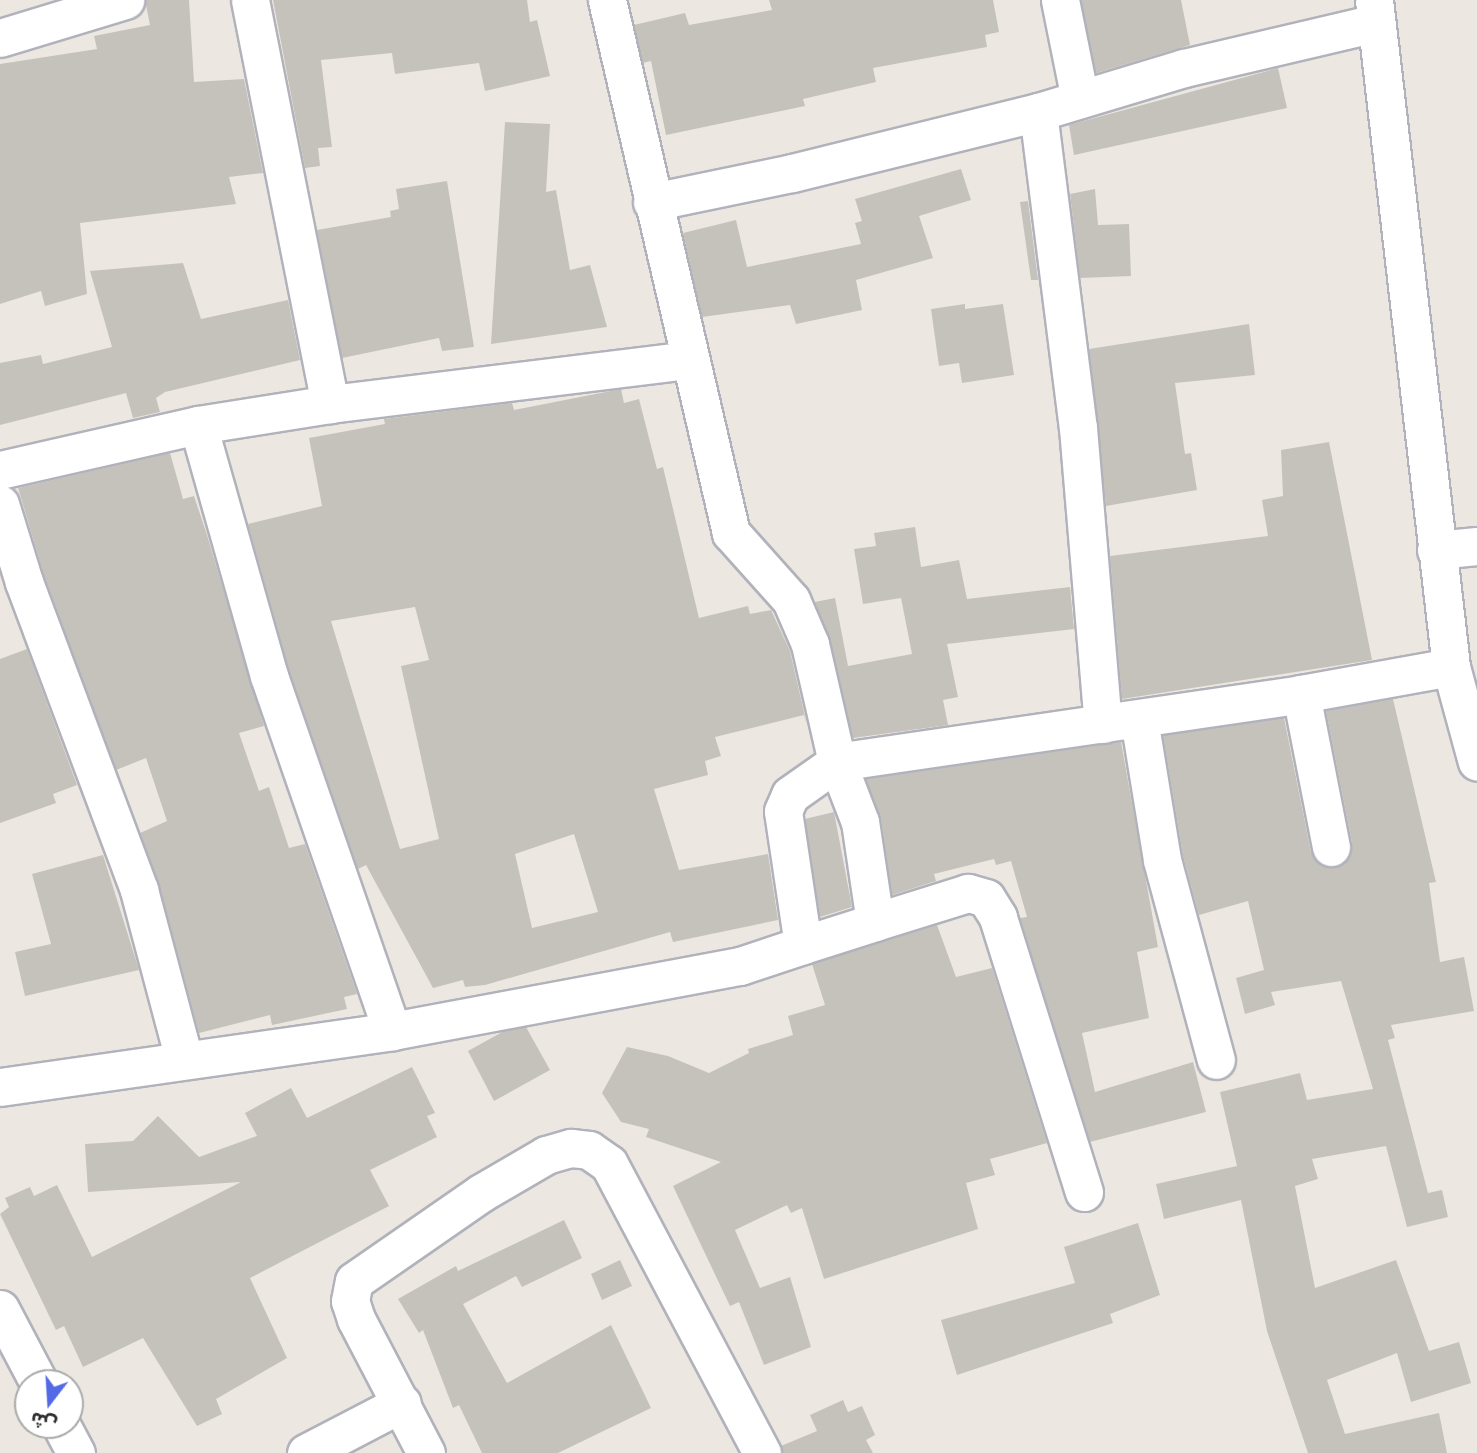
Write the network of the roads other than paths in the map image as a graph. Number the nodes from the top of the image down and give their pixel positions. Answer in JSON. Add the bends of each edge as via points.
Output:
{"nodes":[{"id":1,"x":125,"y":0,"type":"edge"},
{"id":2,"x":250,"y":0,"type":"edge"},
{"id":3,"x":607,"y":0,"type":"edge"},
{"id":4,"x":1060,"y":0,"type":"edge"},
{"id":5,"x":86,"y":6,"type":"edge"},
{"id":6,"x":1375,"y":12,"type":"edge"},
{"id":7,"x":0,"y":38,"type":"edge"},
{"id":8,"x":1080,"y":99,"type":"junction"},
{"id":9,"x":1038,"y":112,"type":"junction"},
{"id":10,"x":652,"y":202,"type":"junction"},
{"id":11,"x":688,"y":360,"type":"junction"},
{"id":12,"x":330,"y":404,"type":"junction"},
{"id":13,"x":198,"y":425,"type":"junction"},
{"id":14,"x":0,"y":470,"type":"edge"},
{"id":15,"x":0,"y":504,"type":"edge"},
{"id":16,"x":1477,"y":546,"type":"edge"},
{"id":17,"x":1436,"y":550,"type":"junction"},
{"id":18,"x":1451,"y":667,"type":"junction"},
{"id":19,"x":1301,"y":694,"type":"junction"},
{"id":20,"x":1139,"y":719,"type":"junction"},
{"id":21,"x":1103,"y":724,"type":"junction"},
{"id":22,"x":837,"y":762,"type":"junction"},
{"id":23,"x":1477,"y":762,"type":"edge"},
{"id":24,"x":1331,"y":847,"type":"dead end"},
{"id":25,"x":875,"y":922,"type":"junction"},
{"id":26,"x":803,"y":945,"type":"junction"},
{"id":27,"x":392,"y":1031,"type":"junction"},
{"id":28,"x":184,"y":1059,"type":"junction"},
{"id":29,"x":1216,"y":1060,"type":"dead end"},
{"id":30,"x":0,"y":1087,"type":"edge"},
{"id":31,"x":1084,"y":1192,"type":"dead end"},
{"id":32,"x":0,"y":1309,"type":"edge"},
{"id":33,"x":32,"y":1369,"type":"edge"},
{"id":34,"x":402,"y":1403,"type":"junction"},
{"id":35,"x":306,"y":1453,"type":"edge"},
{"id":36,"x":426,"y":1453,"type":"edge"},
{"id":37,"x":762,"y":1453,"type":"edge"}],
"edges":[{"from":1,"to":5,"type":"street"},
{"from":2,"to":12,"type":"street"},
{"from":3,"to":10,"type":"street"},
{"from":4,"to":8,"type":"street"},
{"from":5,"to":7,"type":"street"},
{"from":6,"to":8,"type":"street"},
{"from":6,"to":17,"type":"street"},
{"from":8,"to":9,"type":"street"},
{"from":9,"to":10,"type":"street","via":[[792,173]]},
{"from":9,"to":21,"type":"street","via":[[1079,428]]},
{"from":10,"to":11,"type":"street"},
{"from":11,"to":12,"type":"street"},
{"from":11,"to":22,"type":"street","via":[[731,533],[792,600],[810,644]]},
{"from":12,"to":13,"type":"street"},
{"from":13,"to":14,"type":"street"},
{"from":13,"to":27,"type":"street","via":[[269,676]]},
{"from":15,"to":28,"type":"street","via":[[24,582],[139,890]]},
{"from":16,"to":17,"type":"street"},
{"from":17,"to":18,"type":"street"},
{"from":18,"to":19,"type":"street"},
{"from":18,"to":23,"type":"street"},
{"from":19,"to":20,"type":"street"},
{"from":19,"to":24,"type":"street"},
{"from":20,"to":21,"type":"street"},
{"from":20,"to":29,"type":"street","via":[[1163,860]]},
{"from":21,"to":22,"type":"street","via":[[935,744]]},
{"from":22,"to":25,"type":"street","via":[[860,822]]},
{"from":22,"to":26,"type":"street","via":[[790,795],[783,811]]},
{"from":25,"to":26,"type":"street"},
{"from":25,"to":31,"type":"street","via":[[945,897],[968,893],[986,898],[998,917]]},
{"from":26,"to":27,"type":"street","via":[[740,966]]},
{"from":27,"to":28,"type":"street"},
{"from":28,"to":30,"type":"street"},
{"from":32,"to":33,"type":"street"},
{"from":34,"to":35,"type":"street"},
{"from":34,"to":36,"type":"street"},
{"from":34,"to":37,"type":"street","via":[[356,1319],[350,1301],[354,1281],[449,1214],[546,1155],[571,1148],[589,1150],[609,1164],[628,1195]]}]}
